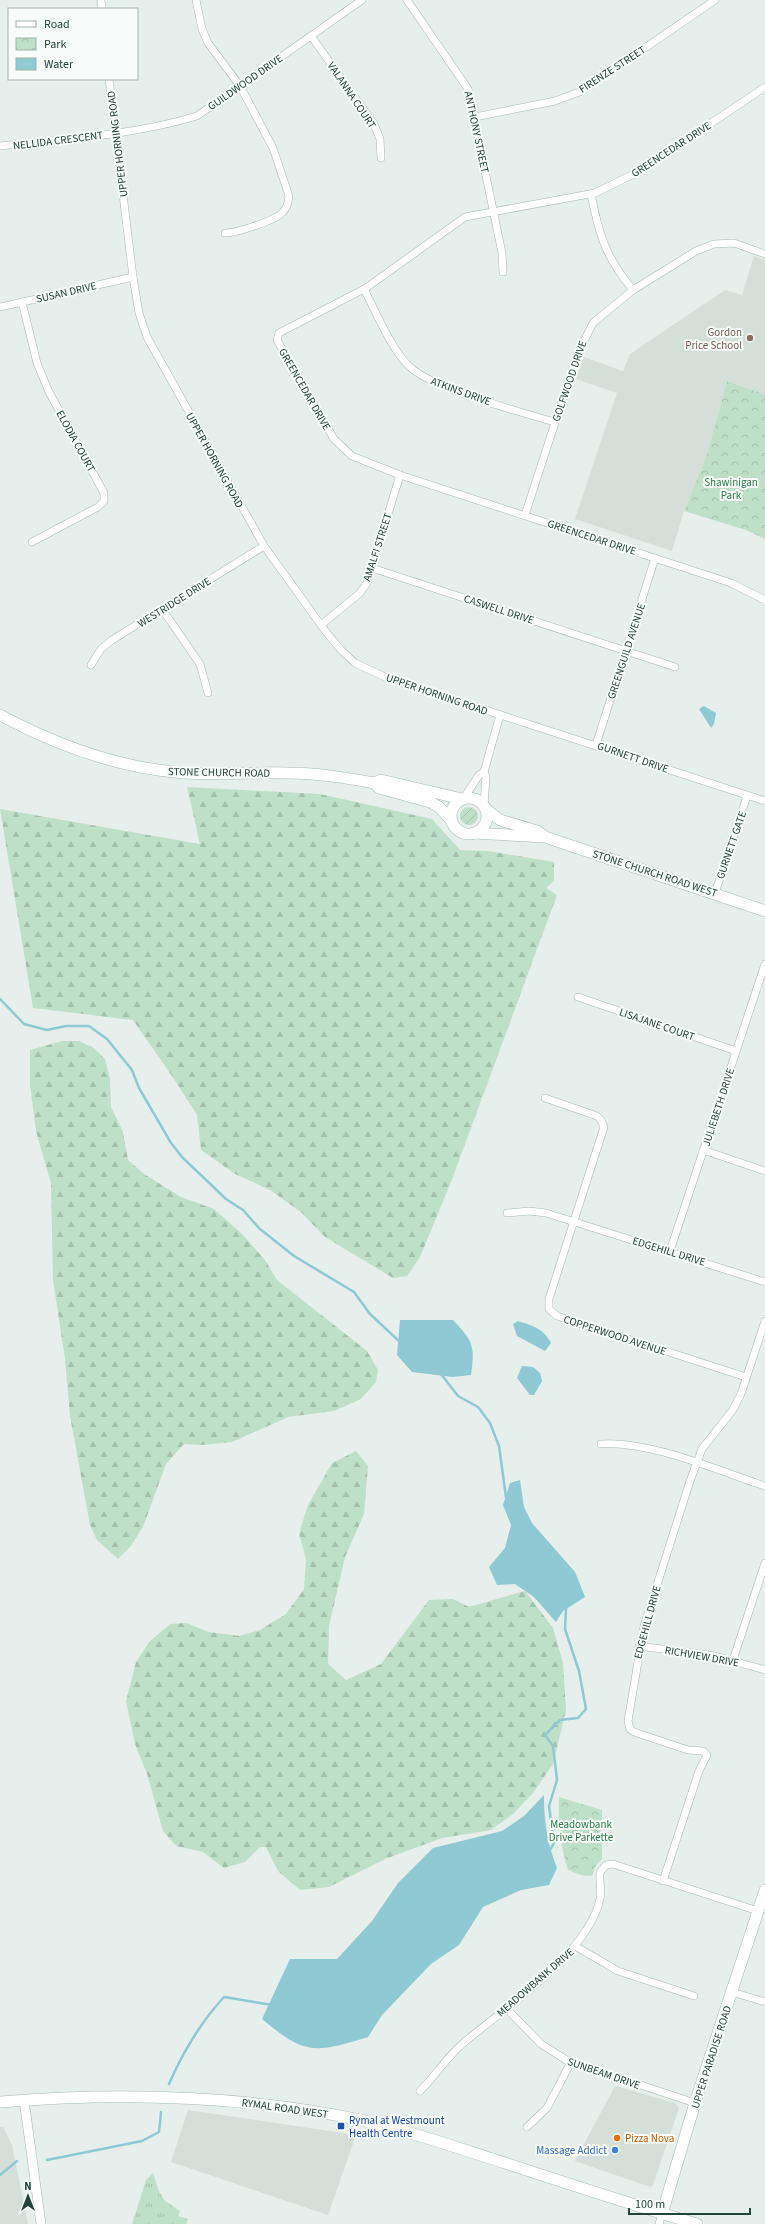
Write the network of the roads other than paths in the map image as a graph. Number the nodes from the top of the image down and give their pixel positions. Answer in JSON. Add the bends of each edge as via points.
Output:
{"nodes":[{"id":1,"x":196,"y":0,"type":"edge"},
{"id":2,"x":362,"y":0,"type":"edge"},
{"id":3,"x":407,"y":0,"type":"edge"},
{"id":4,"x":715,"y":0,"type":"edge"},
{"id":5,"x":311,"y":36,"type":"junction"},
{"id":6,"x":109,"y":80,"type":"edge"},
{"id":7,"x":240,"y":86,"type":"junction"},
{"id":8,"x":765,"y":87,"type":"edge"},
{"id":9,"x":475,"y":116,"type":"junction"},
{"id":10,"x":115,"y":133,"type":"junction"},
{"id":11,"x":0,"y":146,"type":"edge"},
{"id":12,"x":381,"y":158,"type":"dead end"},
{"id":13,"x":591,"y":194,"type":"junction"},
{"id":14,"x":493,"y":211,"type":"junction"},
{"id":15,"x":225,"y":233,"type":"dead end"},
{"id":16,"x":765,"y":254,"type":"edge"},
{"id":17,"x":503,"y":272,"type":"dead end"},
{"id":18,"x":133,"y":277,"type":"junction"},
{"id":19,"x":364,"y":289,"type":"junction"},
{"id":20,"x":634,"y":290,"type":"junction"},
{"id":21,"x":22,"y":302,"type":"junction"},
{"id":22,"x":0,"y":307,"type":"edge"},
{"id":23,"x":554,"y":422,"type":"junction"},
{"id":24,"x":400,"y":475,"type":"junction"},
{"id":25,"x":525,"y":515,"type":"junction"},
{"id":26,"x":32,"y":542,"type":"dead end"},
{"id":27,"x":264,"y":546,"type":"junction"},
{"id":28,"x":656,"y":558,"type":"junction"},
{"id":29,"x":372,"y":568,"type":"junction"},
{"id":30,"x":765,"y":600,"type":"edge"},
{"id":31,"x":162,"y":609,"type":"junction"},
{"id":32,"x":321,"y":625,"type":"junction"},
{"id":33,"x":626,"y":650,"type":"junction"},
{"id":34,"x":91,"y":665,"type":"dead end"},
{"id":35,"x":675,"y":668,"type":"dead end"},
{"id":36,"x":208,"y":693,"type":"dead end"},
{"id":37,"x":0,"y":715,"type":"edge"},
{"id":38,"x":500,"y":715,"type":"junction"},
{"id":39,"x":596,"y":745,"type":"junction"},
{"id":40,"x":484,"y":772,"type":"junction"},
{"id":41,"x":375,"y":783,"type":"junction"},
{"id":42,"x":747,"y":796,"type":"junction"},
{"id":43,"x":463,"y":798,"type":"junction"},
{"id":44,"x":765,"y":801,"type":"edge"},
{"id":45,"x":485,"y":808,"type":"junction"},
{"id":46,"x":451,"y":820,"type":"junction"},
{"id":47,"x":474,"y":833,"type":"junction"},
{"id":48,"x":544,"y":837,"type":"junction"},
{"id":49,"x":714,"y":893,"type":"junction"},
{"id":50,"x":765,"y":911,"type":"edge"},
{"id":51,"x":765,"y":964,"type":"edge"},
{"id":52,"x":578,"y":997,"type":"dead end"},
{"id":53,"x":736,"y":1051,"type":"junction"},
{"id":54,"x":545,"y":1098,"type":"dead end"},
{"id":55,"x":703,"y":1150,"type":"junction"},
{"id":56,"x":765,"y":1171,"type":"edge"},
{"id":57,"x":507,"y":1213,"type":"dead end"},
{"id":58,"x":574,"y":1222,"type":"junction"},
{"id":59,"x":670,"y":1251,"type":"junction"},
{"id":60,"x":765,"y":1282,"type":"edge"},
{"id":61,"x":765,"y":1321,"type":"edge"},
{"id":62,"x":746,"y":1377,"type":"junction"},
{"id":63,"x":601,"y":1444,"type":"dead end"},
{"id":64,"x":697,"y":1464,"type":"junction"},
{"id":65,"x":765,"y":1486,"type":"edge"},
{"id":66,"x":765,"y":1562,"type":"edge"},
{"id":67,"x":639,"y":1646,"type":"junction"},
{"id":68,"x":733,"y":1660,"type":"junction"},
{"id":69,"x":765,"y":1670,"type":"edge"},
{"id":70,"x":663,"y":1880,"type":"junction"},
{"id":71,"x":765,"y":1890,"type":"edge"},
{"id":72,"x":758,"y":1911,"type":"junction"},
{"id":73,"x":575,"y":1946,"type":"junction"},
{"id":74,"x":732,"y":1992,"type":"junction"},
{"id":75,"x":694,"y":1996,"type":"dead end"},
{"id":76,"x":765,"y":2002,"type":"edge"},
{"id":77,"x":506,"y":2008,"type":"junction"},
{"id":78,"x":571,"y":2062,"type":"junction"},
{"id":79,"x":420,"y":2091,"type":"dead end"},
{"id":80,"x":24,"y":2100,"type":"junction"},
{"id":81,"x":0,"y":2102,"type":"edge"},
{"id":82,"x":695,"y":2103,"type":"junction"},
{"id":83,"x":527,"y":2127,"type":"dead end"},
{"id":84,"x":661,"y":2219,"type":"edge"},
{"id":85,"x":41,"y":2224,"type":"edge"},
{"id":86,"x":697,"y":2224,"type":"edge"}],
"edges":[{"from":1,"to":7,"type":"street","via":[[202,29],[208,43]]},
{"from":2,"to":5,"type":"street","name":"GUILDWOOD DRIVE"},
{"from":3,"to":9,"type":"street","name":"ANTHONY STREET","via":[[468,89]]},
{"from":4,"to":9,"type":"street","name":"FIRENZE STREET","via":[[582,91],[555,100]]},
{"from":5,"to":7,"type":"street","name":"GUILDWOOD DRIVE"},
{"from":5,"to":12,"type":"street","name":"VALANNA COURT","via":[[374,124],[380,140]]},
{"from":6,"to":10,"type":"street","name":"UPPER HORNING ROAD"},
{"from":7,"to":10,"type":"street","name":"GUILDWOOD DRIVE","via":[[198,116],[179,122]]},
{"from":7,"to":15,"type":"street","via":[[273,148],[289,196],[288,205],[281,214],[236,233]]},
{"from":8,"to":13,"type":"street","name":"GREENCEDAR DRIVE","via":[[640,171]]},
{"from":9,"to":14,"type":"street","name":"ANTHONY STREET"},
{"from":10,"to":11,"type":"street","name":"NELLIDA CRESCENT"},
{"from":10,"to":18,"type":"street","name":"UPPER HORNING ROAD"},
{"from":13,"to":14,"type":"street","name":"GREENCEDAR DRIVE"},
{"from":13,"to":20,"type":"street","via":[[598,230],[608,253],[620,274]]},
{"from":14,"to":17,"type":"street","name":"ANTHONY STREET","via":[[502,253]]},
{"from":14,"to":19,"type":"street","name":"GREENCEDAR DRIVE","via":[[465,217]]},
{"from":16,"to":20,"type":"street","name":"GOLFWOOD DRIVE","via":[[734,243],[714,244],[696,251]]},
{"from":18,"to":21,"type":"street","name":"SUSAN DRIVE"},
{"from":18,"to":27,"type":"street","name":"UPPER HORNING ROAD","via":[[139,313],[147,337]]},
{"from":19,"to":23,"type":"street","name":"ATKINS DRIVE","via":[[392,342],[410,367],[430,381]]},
{"from":19,"to":24,"type":"street","name":"GREENCEDAR DRIVE","via":[[279,333],[277,340],[334,439],[352,456]]},
{"from":20,"to":23,"type":"street","name":"GOLFWOOD DRIVE","via":[[593,322],[584,337]]},
{"from":21,"to":22,"type":"street","name":"SUSAN DRIVE"},
{"from":21,"to":26,"type":"street","name":"ELODIA COURT","via":[[37,363],[49,392],[104,493],[104,501],[98,507]]},
{"from":23,"to":25,"type":"street","name":"GOLFWOOD DRIVE"},
{"from":24,"to":25,"type":"street","name":"GREENCEDAR DRIVE"},
{"from":24,"to":29,"type":"street","name":"AMALFI STREET"},
{"from":25,"to":28,"type":"street","name":"GREENCEDAR DRIVE"},
{"from":27,"to":31,"type":"street","name":"WESTRIDGE DRIVE"},
{"from":27,"to":32,"type":"street","name":"UPPER HORNING ROAD"},
{"from":28,"to":30,"type":"street","name":"GREENCEDAR DRIVE","via":[[731,583]]},
{"from":28,"to":33,"type":"street","name":"GREENGUILD AVENUE"},
{"from":29,"to":32,"type":"street","name":"AMALFI STREET","via":[[360,593]]},
{"from":29,"to":33,"type":"street","name":"CASWELL DRIVE"},
{"from":31,"to":34,"type":"street","name":"WESTRIDGE DRIVE","via":[[101,649]]},
{"from":31,"to":36,"type":"street","via":[[200,664]]},
{"from":32,"to":38,"type":"street","name":"UPPER HORNING ROAD","via":[[354,663],[387,678]]},
{"from":33,"to":35,"type":"street","name":"CASWELL DRIVE"},
{"from":33,"to":39,"type":"street","name":"GREENGUILD AVENUE"},
{"from":37,"to":41,"type":"main road","name":"STONE CHURCH ROAD","via":[[49,740],[80,752],[148,769],[184,773],[313,774]]},
{"from":38,"to":39,"type":"street","name":"GURNETT DRIVE"},
{"from":38,"to":40,"type":"street"},
{"from":39,"to":42,"type":"street","name":"GURNETT DRIVE"},
{"from":40,"to":43,"type":"street","via":[[479,775]]},
{"from":40,"to":45,"type":"street"},
{"from":41,"to":43,"type":"main road","name":"STONE CHURCH ROAD","via":[[381,780]]},
{"from":41,"to":46,"type":"main road","name":"STONE CHURCH ROAD","via":[[378,788],[430,802],[439,807]]},
{"from":42,"to":44,"type":"street","name":"GURNETT DRIVE"},
{"from":42,"to":49,"type":"street","name":"GURNETT GATE"},
{"from":43,"to":45,"type":"main road","via":[[474,798]]},
{"from":43,"to":46,"type":"main road","via":[[452,807]]},
{"from":45,"to":47,"type":"main road","via":[[485,824]]},
{"from":45,"to":48,"type":"main road","via":[[500,820],[537,831]]},
{"from":46,"to":47,"type":"main road","via":[[459,831]]},
{"from":47,"to":48,"type":"main road"},
{"from":48,"to":49,"type":"main road","name":"STONE CHURCH ROAD WEST"},
{"from":49,"to":50,"type":"main road","name":"STONE CHURCH ROAD WEST"},
{"from":51,"to":53,"type":"street","name":"JULIEBETH DRIVE"},
{"from":52,"to":53,"type":"street","name":"LISAJANE COURT"},
{"from":53,"to":55,"type":"street","name":"JULIEBETH DRIVE"},
{"from":54,"to":58,"type":"street","name":"COPPERWOOD AVENUE","via":[[596,1116],[603,1125]]},
{"from":55,"to":56,"type":"street"},
{"from":55,"to":59,"type":"street","name":"JULIEBETH DRIVE"},
{"from":57,"to":58,"type":"street","name":"EDGEHILL DRIVE","via":[[536,1211]]},
{"from":58,"to":59,"type":"street","name":"EDGEHILL DRIVE"},
{"from":58,"to":62,"type":"street","name":"COPPERWOOD AVENUE","via":[[548,1299],[549,1309],[558,1316]]},
{"from":59,"to":60,"type":"street","name":"EDGEHILL DRIVE"},
{"from":61,"to":62,"type":"street","name":"EDGEHILL DRIVE"},
{"from":62,"to":64,"type":"street","name":"EDGEHILL DRIVE","via":[[732,1411],[709,1439]]},
{"from":63,"to":64,"type":"street","via":[[640,1446]]},
{"from":64,"to":65,"type":"street"},
{"from":64,"to":67,"type":"street","name":"EDGEHILL DRIVE"},
{"from":66,"to":68,"type":"street"},
{"from":67,"to":68,"type":"street","name":"RICHVIEW DRIVE"},
{"from":67,"to":70,"type":"street","name":"EDGEHILL DRIVE","via":[[628,1721],[630,1729],[688,1750],[703,1751],[707,1755],[699,1771]]},
{"from":68,"to":69,"type":"street","name":"RICHVIEW DRIVE"},
{"from":70,"to":72,"type":"street","name":"MEADOWBANK DRIVE"},
{"from":70,"to":73,"type":"street","name":"MEADOWBANK DRIVE","via":[[613,1864],[602,1868],[600,1899]]},
{"from":71,"to":72,"type":"main road","name":"UPPER PARADISE ROAD"},
{"from":72,"to":74,"type":"main road","name":"UPPER PARADISE ROAD"},
{"from":73,"to":75,"type":"street","via":[[618,1971]]},
{"from":73,"to":77,"type":"street","name":"MEADOWBANK DRIVE","via":[[557,1966]]},
{"from":74,"to":76,"type":"street"},
{"from":74,"to":82,"type":"main road","name":"UPPER PARADISE ROAD"},
{"from":77,"to":78,"type":"street","name":"SUNBEAM DRIVE","via":[[541,2044]]},
{"from":77,"to":79,"type":"street","name":"MEADOWBANK DRIVE","via":[[454,2051]]},
{"from":78,"to":82,"type":"street","name":"SUNBEAM DRIVE"},
{"from":78,"to":83,"type":"street","via":[[547,2108]]},
{"from":80,"to":81,"type":"main road","name":"RYMAL ROAD WEST"},
{"from":80,"to":84,"type":"main road","name":"RYMAL ROAD WEST","via":[[153,2096],[266,2104],[334,2115],[413,2134]]},
{"from":80,"to":85,"type":"street"},
{"from":82,"to":84,"type":"main road","name":"UPPER PARADISE ROAD"},
{"from":84,"to":86,"type":"main road","name":"RYMAL ROAD WEST"}]}
